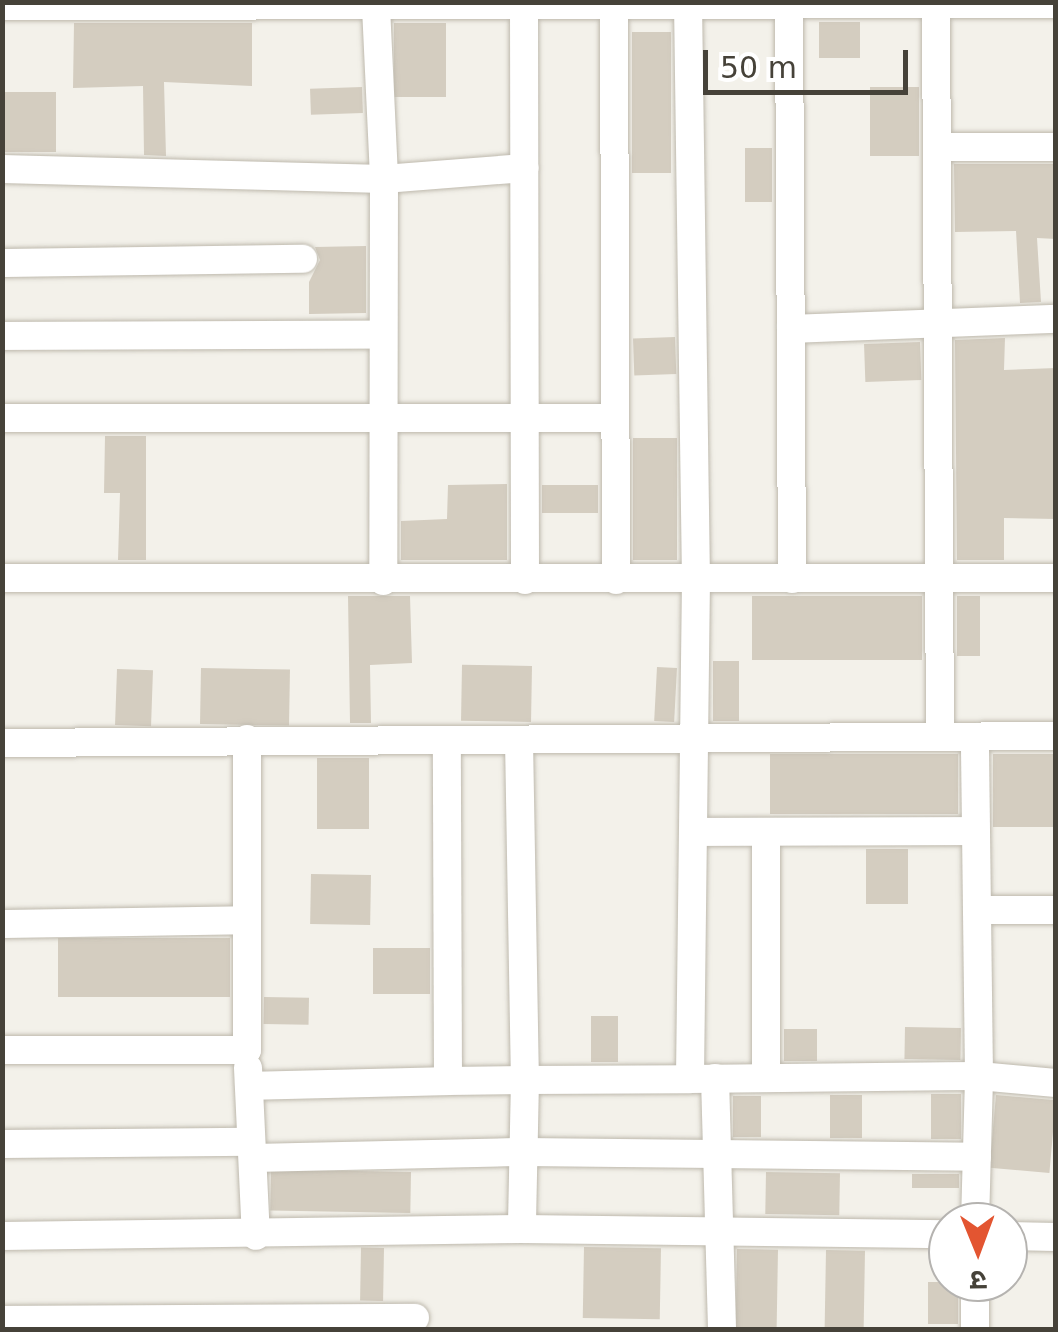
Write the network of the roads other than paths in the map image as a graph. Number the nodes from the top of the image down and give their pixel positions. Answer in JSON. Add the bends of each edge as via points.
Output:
{"nodes":[{"id":1,"x":936,"y":4,"type":"edge"},
{"id":2,"x":1056,"y":4,"type":"edge"},
{"id":3,"x":688,"y":5,"type":"edge"},
{"id":4,"x":2,"y":6,"type":"edge"},
{"id":5,"x":376,"y":6,"type":"junction"},
{"id":6,"x":789,"y":6,"type":"junction"},
{"id":7,"x":524,"y":7,"type":"junction"},
{"id":8,"x":614,"y":7,"type":"junction"},
{"id":9,"x":939,"y":146,"type":"junction"},
{"id":10,"x":1056,"y":147,"type":"edge"},
{"id":11,"x":524,"y":168,"type":"junction"},
{"id":12,"x":2,"y":170,"type":"edge"},
{"id":13,"x":384,"y":179,"type":"junction"},
{"id":14,"x":302,"y":258,"type":"dead end"},
{"id":15,"x":2,"y":262,"type":"edge"},
{"id":16,"x":1056,"y":319,"type":"edge"},
{"id":17,"x":940,"y":320,"type":"junction"},
{"id":18,"x":790,"y":330,"type":"junction"},
{"id":19,"x":382,"y":335,"type":"junction"},
{"id":20,"x":2,"y":336,"type":"edge"},
{"id":21,"x":2,"y":418,"type":"edge"},
{"id":22,"x":525,"y":418,"type":"junction"},
{"id":23,"x":615,"y":418,"type":"junction"},
{"id":24,"x":384,"y":420,"type":"junction"},
{"id":25,"x":2,"y":578,"type":"edge"},
{"id":26,"x":939,"y":578,"type":"junction"},
{"id":27,"x":1056,"y":578,"type":"edge"},
{"id":28,"x":792,"y":579,"type":"junction"},
{"id":29,"x":524,"y":580,"type":"junction"},
{"id":30,"x":616,"y":580,"type":"junction"},
{"id":31,"x":696,"y":580,"type":"junction"},
{"id":32,"x":383,"y":581,"type":"junction"},
{"id":33,"x":1056,"y":736,"type":"edge"},
{"id":34,"x":940,"y":737,"type":"junction"},
{"id":35,"x":975,"y":737,"type":"junction"},
{"id":36,"x":247,"y":739,"type":"junction"},
{"id":37,"x":447,"y":740,"type":"junction"},
{"id":38,"x":519,"y":740,"type":"junction"},
{"id":39,"x":694,"y":740,"type":"junction"},
{"id":40,"x":2,"y":743,"type":"edge"},
{"id":41,"x":976,"y":831,"type":"junction"},
{"id":42,"x":692,"y":832,"type":"junction"},
{"id":43,"x":766,"y":834,"type":"junction"},
{"id":44,"x":977,"y":910,"type":"junction"},
{"id":45,"x":1056,"y":910,"type":"edge"},
{"id":46,"x":247,"y":920,"type":"junction"},
{"id":47,"x":2,"y":924,"type":"edge"},
{"id":48,"x":2,"y":1050,"type":"edge"},
{"id":49,"x":247,"y":1050,"type":"junction"},
{"id":50,"x":766,"y":1076,"type":"junction"},
{"id":51,"x":979,"y":1076,"type":"junction"},
{"id":52,"x":702,"y":1078,"type":"junction"},
{"id":53,"x":525,"y":1080,"type":"junction"},
{"id":54,"x":448,"y":1081,"type":"junction"},
{"id":55,"x":1056,"y":1083,"type":"edge"},
{"id":56,"x":249,"y":1086,"type":"junction"},
{"id":57,"x":2,"y":1144,"type":"edge"},
{"id":58,"x":252,"y":1150,"type":"junction"},
{"id":59,"x":524,"y":1152,"type":"junction"},
{"id":60,"x":719,"y":1153,"type":"junction"},
{"id":61,"x":977,"y":1157,"type":"junction"},
{"id":62,"x":976,"y":1202,"type":"edge"},
{"id":63,"x":522,"y":1228,"type":"junction"},
{"id":64,"x":722,"y":1231,"type":"junction"},
{"id":65,"x":928,"y":1234,"type":"edge"},
{"id":66,"x":2,"y":1236,"type":"edge"},
{"id":67,"x":256,"y":1236,"type":"junction"},
{"id":68,"x":1028,"y":1236,"type":"edge"},
{"id":69,"x":1056,"y":1237,"type":"edge"},
{"id":70,"x":975,"y":1302,"type":"edge"},
{"id":71,"x":415,"y":1318,"type":"dead end"},
{"id":72,"x":2,"y":1320,"type":"edge"},
{"id":73,"x":722,"y":1330,"type":"edge"},
{"id":74,"x":976,"y":1330,"type":"edge"}],
"edges":[{"from":1,"to":2,"type":"street"},
{"from":1,"to":6,"type":"street"},
{"from":1,"to":9,"type":"street"},
{"from":3,"to":6,"type":"street"},
{"from":3,"to":8,"type":"street"},
{"from":3,"to":31,"type":"street"},
{"from":4,"to":5,"type":"street"},
{"from":5,"to":7,"type":"street"},
{"from":5,"to":13,"type":"street"},
{"from":6,"to":18,"type":"street"},
{"from":7,"to":8,"type":"street"},
{"from":7,"to":11,"type":"street"},
{"from":8,"to":23,"type":"street"},
{"from":9,"to":10,"type":"street"},
{"from":9,"to":17,"type":"street"},
{"from":11,"to":13,"type":"street"},
{"from":11,"to":22,"type":"street"},
{"from":12,"to":13,"type":"street"},
{"from":13,"to":19,"type":"street"},
{"from":14,"to":15,"type":"street"},
{"from":16,"to":17,"type":"street"},
{"from":17,"to":18,"type":"street"},
{"from":17,"to":26,"type":"street"},
{"from":18,"to":28,"type":"street"},
{"from":19,"to":20,"type":"street"},
{"from":19,"to":24,"type":"street"},
{"from":21,"to":24,"type":"street"},
{"from":22,"to":23,"type":"street"},
{"from":22,"to":24,"type":"street"},
{"from":22,"to":29,"type":"street"},
{"from":23,"to":30,"type":"street"},
{"from":24,"to":32,"type":"street"},
{"from":25,"to":32,"type":"street"},
{"from":26,"to":27,"type":"street"},
{"from":26,"to":28,"type":"street"},
{"from":26,"to":34,"type":"street"},
{"from":28,"to":31,"type":"street"},
{"from":29,"to":30,"type":"street"},
{"from":29,"to":32,"type":"street"},
{"from":30,"to":31,"type":"street"},
{"from":31,"to":39,"type":"street"},
{"from":33,"to":35,"type":"street"},
{"from":34,"to":35,"type":"street"},
{"from":34,"to":39,"type":"street"},
{"from":35,"to":41,"type":"street"},
{"from":36,"to":37,"type":"street"},
{"from":36,"to":40,"type":"street"},
{"from":36,"to":46,"type":"street"},
{"from":37,"to":38,"type":"street"},
{"from":37,"to":54,"type":"street"},
{"from":38,"to":39,"type":"street"},
{"from":38,"to":53,"type":"street"},
{"from":39,"to":42,"type":"street"},
{"from":41,"to":43,"type":"street"},
{"from":41,"to":44,"type":"street"},
{"from":42,"to":43,"type":"street"},
{"from":42,"to":52,"type":"street"},
{"from":43,"to":50,"type":"street"},
{"from":44,"to":45,"type":"street"},
{"from":44,"to":51,"type":"street"},
{"from":46,"to":47,"type":"street"},
{"from":46,"to":49,"type":"street"},
{"from":48,"to":49,"type":"street"},
{"from":49,"to":56,"type":"street"},
{"from":50,"to":51,"type":"street"},
{"from":50,"to":52,"type":"street"},
{"from":51,"to":55,"type":"street"},
{"from":51,"to":61,"type":"street"},
{"from":52,"to":53,"type":"street"},
{"from":52,"to":60,"type":"street"},
{"from":53,"to":54,"type":"street"},
{"from":53,"to":59,"type":"street"},
{"from":54,"to":56,"type":"street"},
{"from":56,"to":58,"type":"street"},
{"from":57,"to":58,"type":"street"},
{"from":58,"to":59,"type":"street"},
{"from":58,"to":67,"type":"street"},
{"from":59,"to":60,"type":"street"},
{"from":59,"to":63,"type":"street"},
{"from":60,"to":61,"type":"street"},
{"from":60,"to":64,"type":"street"},
{"from":61,"to":62,"type":"street"},
{"from":63,"to":64,"type":"street"},
{"from":63,"to":67,"type":"street"},
{"from":64,"to":65,"type":"street"},
{"from":64,"to":73,"type":"street"},
{"from":66,"to":67,"type":"street"},
{"from":68,"to":69,"type":"street"},
{"from":70,"to":74,"type":"street"},
{"from":71,"to":72,"type":"street"}]}
